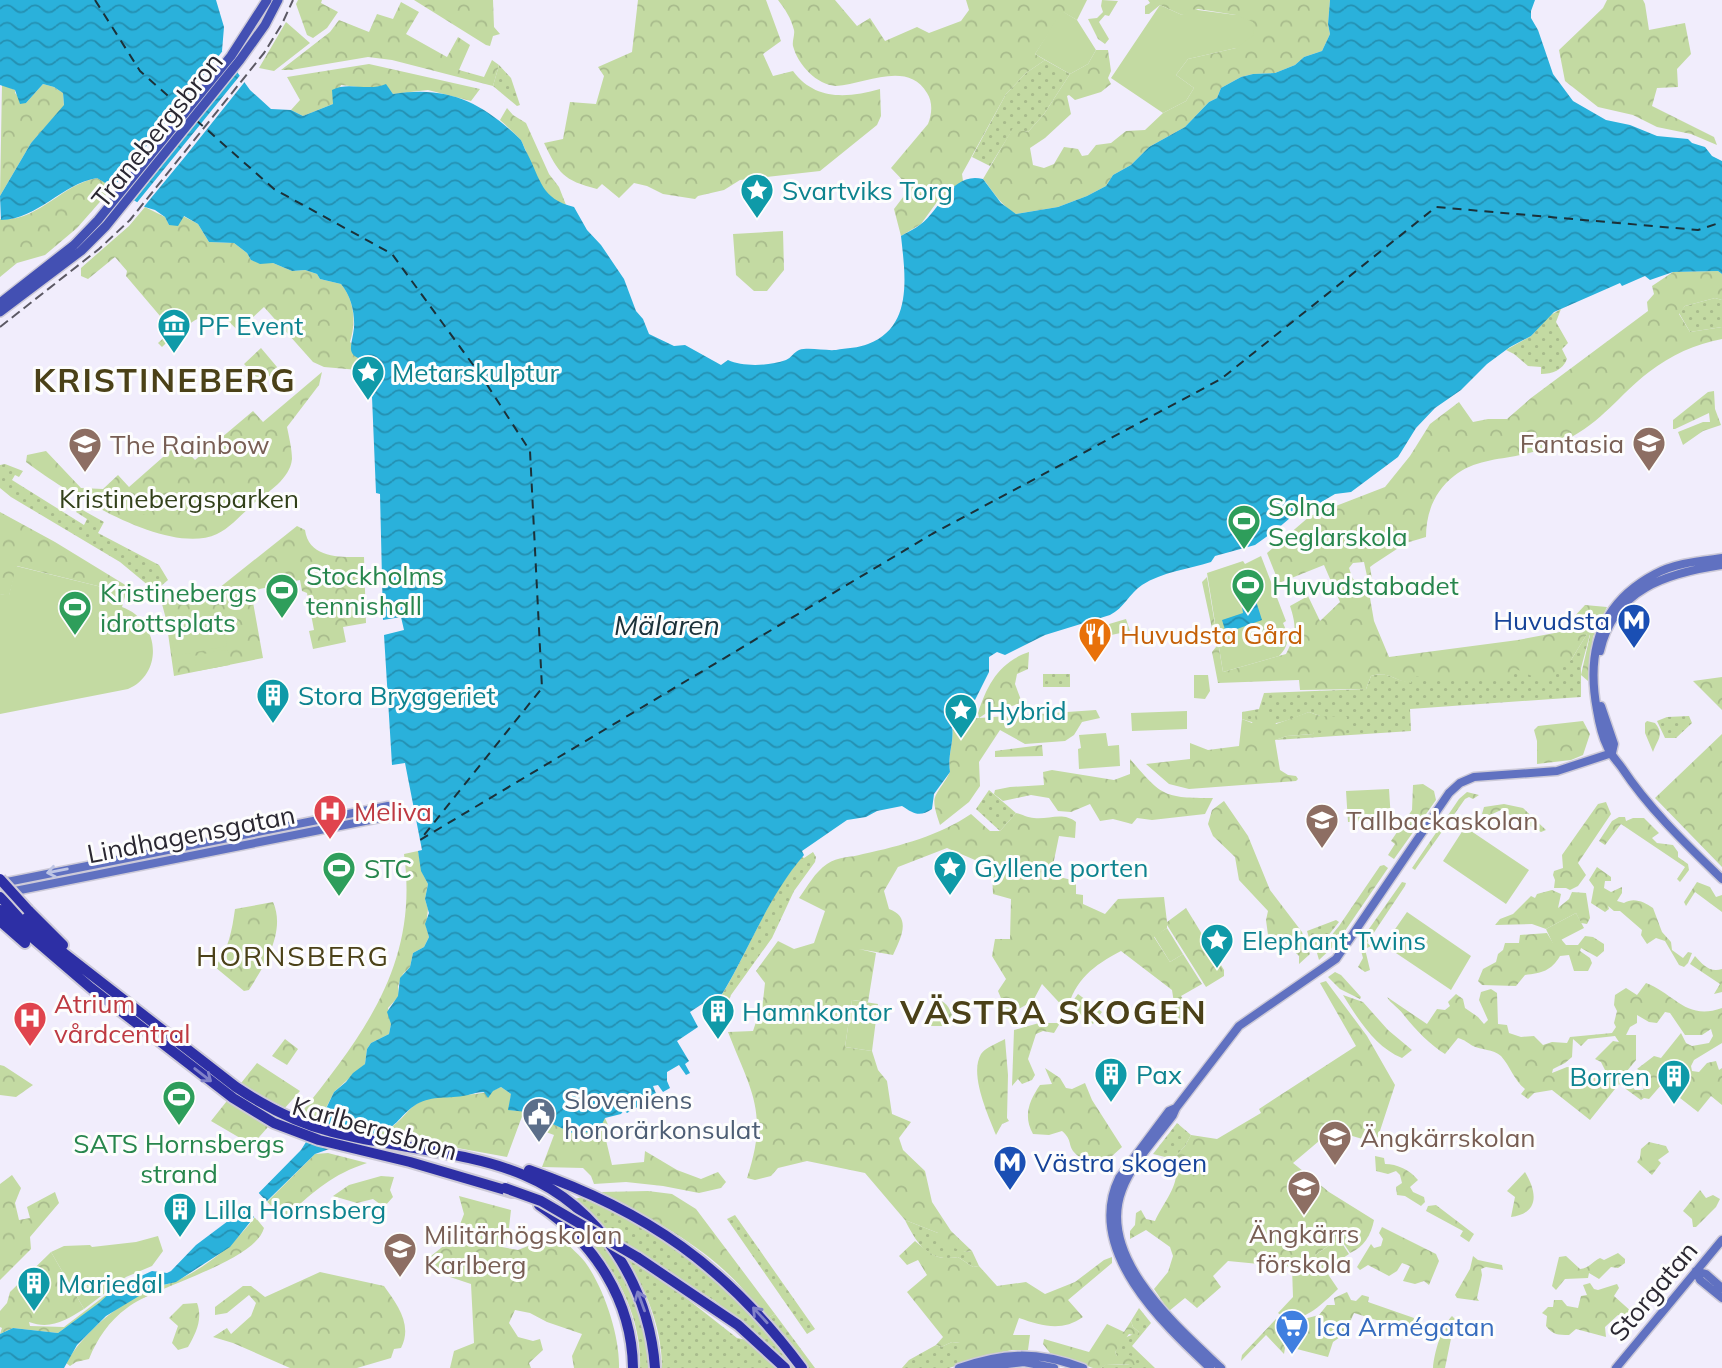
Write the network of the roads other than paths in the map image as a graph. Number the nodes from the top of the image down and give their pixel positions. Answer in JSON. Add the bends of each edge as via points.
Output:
{"nodes":[{"id":1,"x":267,"y":0,"type":"edge"},
{"id":2,"x":278,"y":0,"type":"edge"},
{"id":3,"x":50,"y":270,"type":"junction"},
{"id":4,"x":0,"y":303,"type":"edge"},
{"id":5,"x":0,"y":312,"type":"edge"},
{"id":6,"x":1722,"y":558,"type":"edge"},
{"id":7,"x":1722,"y":565,"type":"edge"},
{"id":8,"x":1645,"y":584,"type":"junction"},
{"id":9,"x":1598,"y":716,"type":"junction"},
{"id":10,"x":1612,"y":753,"type":"junction"},
{"id":11,"x":1591,"y":761,"type":"junction"},
{"id":12,"x":1722,"y":880,"type":"edge"},
{"id":13,"x":0,"y":881,"type":"edge"},
{"id":14,"x":0,"y":896,"type":"edge"},
{"id":15,"x":0,"y":910,"type":"edge"},
{"id":16,"x":0,"y":921,"type":"edge"},
{"id":17,"x":72,"y":972,"type":"junction"},
{"id":18,"x":92,"y":975,"type":"junction"},
{"id":19,"x":485,"y":1161,"type":"junction"},
{"id":20,"x":505,"y":1188,"type":"junction"},
{"id":21,"x":1722,"y":1240,"type":"edge"},
{"id":22,"x":1696,"y":1271,"type":"junction"},
{"id":23,"x":1722,"y":1288,"type":"edge"},
{"id":24,"x":1147,"y":1298,"type":"junction"},
{"id":25,"x":1722,"y":1298,"type":"edge"},
{"id":26,"x":633,"y":1368,"type":"edge"},
{"id":27,"x":654,"y":1368,"type":"edge"},
{"id":28,"x":785,"y":1368,"type":"edge"},
{"id":29,"x":803,"y":1368,"type":"edge"},
{"id":30,"x":959,"y":1368,"type":"edge"},
{"id":31,"x":974,"y":1368,"type":"edge"},
{"id":32,"x":1054,"y":1368,"type":"edge"},
{"id":33,"x":1083,"y":1368,"type":"edge"},
{"id":34,"x":1210,"y":1368,"type":"edge"},
{"id":35,"x":1221,"y":1368,"type":"edge"},
{"id":36,"x":1616,"y":1368,"type":"edge"}],
"edges":[{"from":1,"to":3,"type":"main road","name":"Tranebergsbron","via":[[231,56],[119,196]]},
{"from":2,"to":3,"type":"main road","name":"Tranebergsbron","via":[[240,60],[119,210],[94,239]]},
{"from":3,"to":4,"type":"main road"},
{"from":3,"to":5,"type":"main road"},
{"from":6,"to":8,"type":"street","via":[[1667,569]]},
{"from":7,"to":8,"type":"street"},
{"from":8,"to":9,"type":"street","via":[[1616,604],[1600,633],[1593,677]]},
{"from":8,"to":10,"type":"street","via":[[1615,616],[1599,657],[1602,712],[1614,744]]},
{"from":9,"to":10,"type":"street"},
{"from":9,"to":11,"type":"street","via":[[1601,741]]},
{"from":10,"to":11,"type":"street"},
{"from":10,"to":12,"type":"street","via":[[1665,823]]},
{"from":11,"to":24,"type":"street","via":[[1557,771],[1474,777],[1460,783],[1336,958],[1240,1026],[1169,1111],[1113,1190],[1110,1215],[1132,1282]]},
{"from":14,"to":13,"type":"street","name":"Lindhagensgatan","one_way":true,"via":[[389,811]]},
{"from":13,"to":18,"type":"highway","bridge":true},
{"from":14,"to":18,"type":"highway"},
{"from":15,"to":17,"type":"highway"},
{"from":16,"to":17,"type":"highway"},
{"from":17,"to":20,"type":"highway","name":"Karlbergsbron","one_way":true,"via":[[233,1098],[274,1123],[319,1140]]},
{"from":18,"to":19,"type":"highway","name":"Karlbergsbron","via":[[236,1087],[278,1112],[344,1135]]},
{"from":27,"to":19,"type":"highway","one_way":true,"via":[[649,1326],[630,1276],[601,1233],[580,1211],[533,1178]]},
{"from":29,"to":19,"type":"highway","one_way":true,"via":[[732,1287],[679,1244],[578,1188],[517,1166]]},
{"from":20,"to":26,"type":"highway","bridge":true,"via":[[538,1204],[572,1231],[601,1265],[627,1324]]},
{"from":20,"to":28,"type":"highway","bridge":true,"via":[[541,1201],[638,1257],[738,1325]]},
{"from":21,"to":22,"type":"street","name":"Storgatan"},
{"from":22,"to":23,"type":"street"},
{"from":22,"to":25,"type":"street"},
{"from":22,"to":36,"type":"street","name":"Storgatan"},
{"from":24,"to":34,"type":"street","via":[[1160,1320]]},
{"from":24,"to":35,"type":"street"},
{"from":30,"to":33,"type":"street","via":[[1026,1354]]},
{"from":31,"to":32,"type":"street","via":[[1024,1362]]}]}
